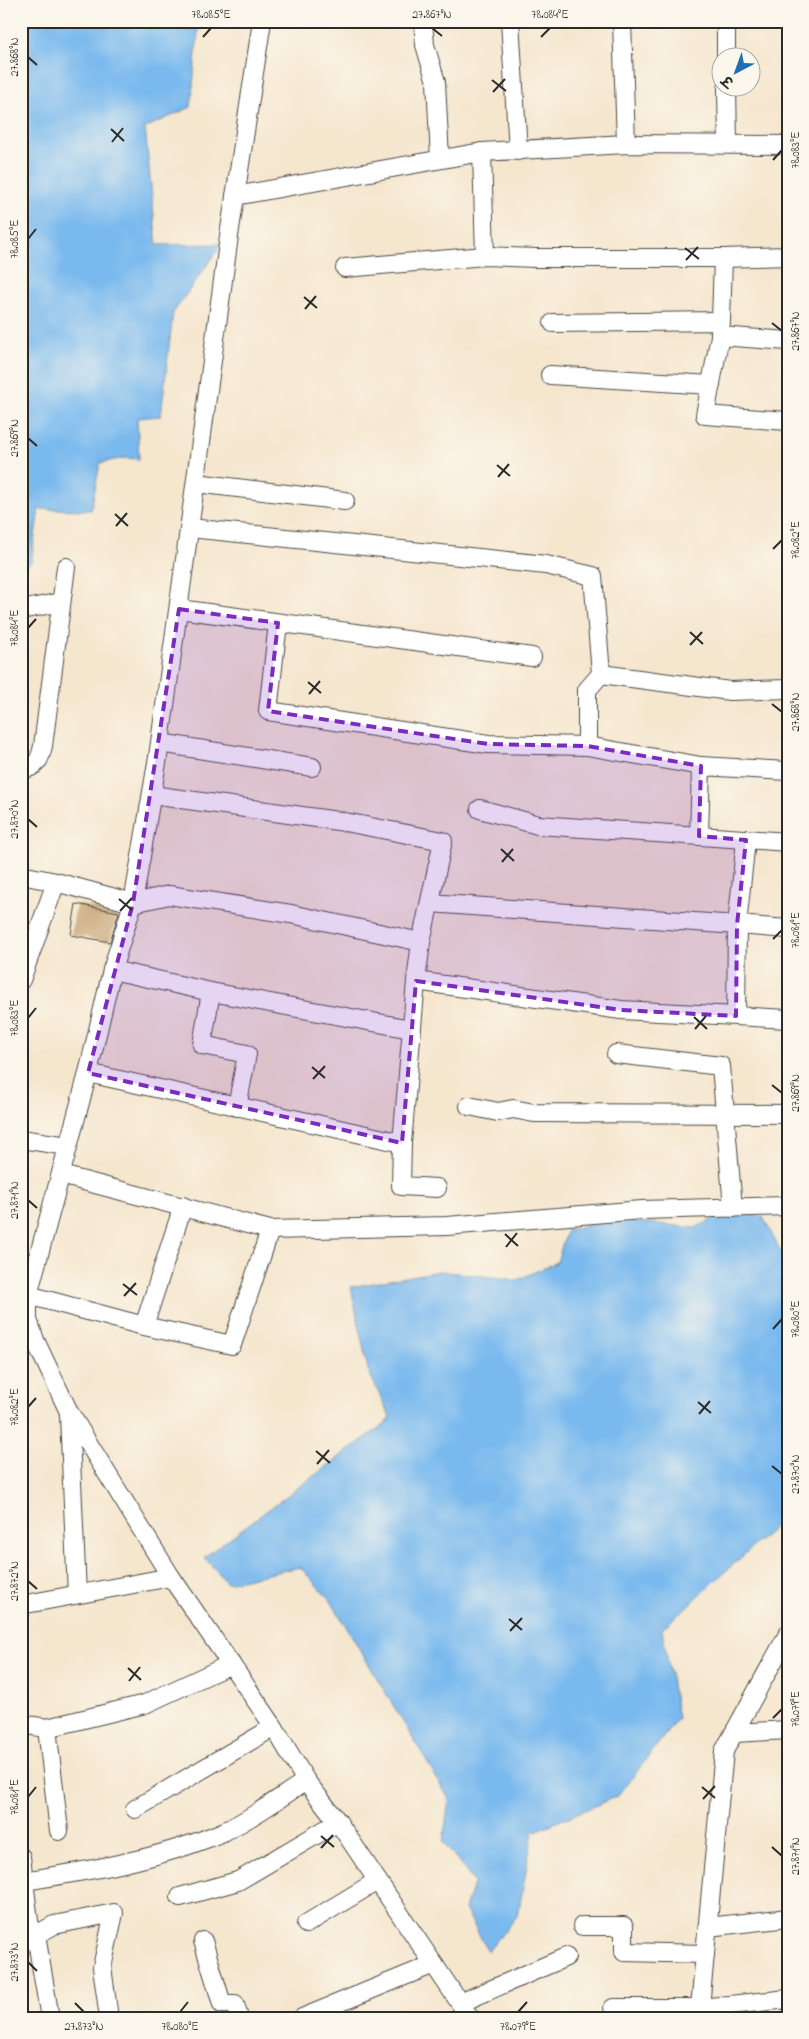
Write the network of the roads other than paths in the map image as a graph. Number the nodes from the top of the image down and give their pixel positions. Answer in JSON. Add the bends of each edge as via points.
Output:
{"nodes":[{"id":1,"x":262,"y":21,"type":"edge"},
{"id":2,"x":423,"y":21,"type":"edge"},
{"id":3,"x":510,"y":21,"type":"edge"},
{"id":4,"x":622,"y":21,"type":"edge"},
{"id":5,"x":726,"y":21,"type":"edge"},
{"id":6,"x":726,"y":48,"type":"edge"},
{"id":7,"x":727,"y":98,"type":"edge"},
{"id":8,"x":626,"y":144,"type":"junction"},
{"id":9,"x":728,"y":144,"type":"junction"},
{"id":10,"x":788,"y":145,"type":"edge"},
{"id":11,"x":518,"y":151,"type":"junction"},
{"id":12,"x":482,"y":152,"type":"junction"},
{"id":13,"x":440,"y":159,"type":"junction"},
{"id":14,"x":235,"y":196,"type":"junction"},
{"id":15,"x":485,"y":256,"type":"junction"},
{"id":16,"x":788,"y":256,"type":"edge"},
{"id":17,"x":723,"y":258,"type":"junction"},
{"id":18,"x":344,"y":268,"type":"dead end"},
{"id":19,"x":553,"y":323,"type":"dead end"},
{"id":20,"x":720,"y":329,"type":"junction"},
{"id":21,"x":788,"y":341,"type":"edge"},
{"id":22,"x":550,"y":375,"type":"dead end"},
{"id":23,"x":711,"y":385,"type":"junction"},
{"id":24,"x":788,"y":421,"type":"edge"},
{"id":25,"x":196,"y":483,"type":"junction"},
{"id":26,"x":345,"y":501,"type":"dead end"},
{"id":27,"x":190,"y":528,"type":"junction"},
{"id":28,"x":66,"y":566,"type":"dead end"},
{"id":29,"x":61,"y":602,"type":"junction"},
{"id":30,"x":179,"y":609,"type":"junction"},
{"id":31,"x":21,"y":610,"type":"edge"},
{"id":32,"x":278,"y":623,"type":"junction"},
{"id":33,"x":532,"y":657,"type":"dead end"},
{"id":34,"x":601,"y":674,"type":"junction"},
{"id":35,"x":788,"y":689,"type":"edge"},
{"id":36,"x":160,"y":743,"type":"junction"},
{"id":37,"x":587,"y":746,"type":"junction"},
{"id":38,"x":701,"y":766,"type":"junction"},
{"id":39,"x":312,"y":767,"type":"dead end"},
{"id":40,"x":21,"y":770,"type":"edge"},
{"id":41,"x":788,"y":771,"type":"edge"},
{"id":42,"x":152,"y":795,"type":"junction"},
{"id":43,"x":480,"y":809,"type":"dead end"},
{"id":44,"x":699,"y":836,"type":"junction"},
{"id":45,"x":746,"y":840,"type":"junction"},
{"id":46,"x":788,"y":842,"type":"edge"},
{"id":47,"x":21,"y":875,"type":"edge"},
{"id":48,"x":56,"y":882,"type":"junction"},
{"id":49,"x":133,"y":903,"type":"junction"},
{"id":50,"x":430,"y":903,"type":"junction"},
{"id":51,"x":737,"y":925,"type":"junction"},
{"id":52,"x":788,"y":929,"type":"edge"},
{"id":53,"x":420,"y":942,"type":"junction"},
{"id":54,"x":112,"y":970,"type":"junction"},
{"id":55,"x":21,"y":980,"type":"edge"},
{"id":56,"x":416,"y":981,"type":"junction"},
{"id":57,"x":212,"y":992,"type":"junction"},
{"id":58,"x":736,"y":1016,"type":"junction"},
{"id":59,"x":788,"y":1019,"type":"edge"},
{"id":60,"x":411,"y":1029,"type":"junction"},
{"id":61,"x":616,"y":1054,"type":"dead end"},
{"id":62,"x":88,"y":1073,"type":"junction"},
{"id":63,"x":237,"y":1106,"type":"junction"},
{"id":64,"x":469,"y":1106,"type":"dead end"},
{"id":65,"x":726,"y":1114,"type":"junction"},
{"id":66,"x":788,"y":1114,"type":"edge"},
{"id":67,"x":21,"y":1139,"type":"edge"},
{"id":68,"x":402,"y":1143,"type":"junction"},
{"id":69,"x":68,"y":1146,"type":"junction"},
{"id":70,"x":61,"y":1175,"type":"junction"},
{"id":71,"x":437,"y":1188,"type":"dead end"},
{"id":72,"x":183,"y":1206,"type":"junction"},
{"id":73,"x":788,"y":1206,"type":"edge"},
{"id":74,"x":733,"y":1208,"type":"junction"},
{"id":75,"x":270,"y":1230,"type":"junction"},
{"id":76,"x":28,"y":1295,"type":"junction"},
{"id":77,"x":144,"y":1326,"type":"junction"},
{"id":78,"x":28,"y":1342,"type":"edge"},
{"id":79,"x":69,"y":1412,"type":"junction"},
{"id":80,"x":171,"y":1577,"type":"junction"},
{"id":81,"x":77,"y":1594,"type":"junction"},
{"id":82,"x":21,"y":1604,"type":"edge"},
{"id":83,"x":788,"y":1634,"type":"edge"},
{"id":84,"x":231,"y":1664,"type":"junction"},
{"id":85,"x":21,"y":1724,"type":"edge"},
{"id":86,"x":274,"y":1727,"type":"junction"},
{"id":87,"x":47,"y":1728,"type":"junction"},
{"id":88,"x":788,"y":1730,"type":"edge"},
{"id":89,"x":734,"y":1733,"type":"junction"},
{"id":90,"x":306,"y":1781,"type":"junction"},
{"id":91,"x":135,"y":1809,"type":"dead end"},
{"id":92,"x":338,"y":1822,"type":"junction"},
{"id":93,"x":59,"y":1831,"type":"dead end"},
{"id":94,"x":21,"y":1857,"type":"edge"},
{"id":95,"x":378,"y":1880,"type":"junction"},
{"id":96,"x":24,"y":1881,"type":"junction"},
{"id":97,"x":180,"y":1897,"type":"dead end"},
{"id":98,"x":788,"y":1918,"type":"edge"},
{"id":99,"x":306,"y":1924,"type":"dead end"},
{"id":100,"x":582,"y":1926,"type":"dead end"},
{"id":101,"x":708,"y":1927,"type":"junction"},
{"id":102,"x":29,"y":1938,"type":"edge"},
{"id":103,"x":203,"y":1941,"type":"dead end"},
{"id":104,"x":705,"y":1954,"type":"junction"},
{"id":105,"x":566,"y":1957,"type":"dead end"},
{"id":106,"x":434,"y":1964,"type":"junction"},
{"id":107,"x":788,"y":2000,"type":"edge"},
{"id":108,"x":460,"y":2003,"type":"junction"},
{"id":109,"x":613,"y":2008,"type":"dead end"},
{"id":110,"x":700,"y":2013,"type":"edge"},
{"id":111,"x":50,"y":2018,"type":"edge"},
{"id":112,"x":109,"y":2018,"type":"edge"},
{"id":113,"x":239,"y":2018,"type":"edge"},
{"id":114,"x":302,"y":2018,"type":"edge"},
{"id":115,"x":470,"y":2018,"type":"edge"}],
"edges":[{"from":1,"to":14,"type":"street"},
{"from":2,"to":13,"type":"street","via":[[425,45],[436,82]]},
{"from":3,"to":11,"type":"street"},
{"from":4,"to":8,"type":"street"},
{"from":5,"to":6,"type":"street"},
{"from":7,"to":9,"type":"street"},
{"from":8,"to":9,"type":"street"},
{"from":8,"to":11,"type":"street"},
{"from":9,"to":10,"type":"street"},
{"from":11,"to":12,"type":"street"},
{"from":12,"to":13,"type":"street"},
{"from":12,"to":15,"type":"street"},
{"from":13,"to":14,"type":"street"},
{"from":14,"to":25,"type":"street"},
{"from":15,"to":17,"type":"street"},
{"from":15,"to":18,"type":"street"},
{"from":16,"to":17,"type":"street"},
{"from":17,"to":20,"type":"street"},
{"from":19,"to":20,"type":"street"},
{"from":20,"to":21,"type":"street"},
{"from":20,"to":23,"type":"street"},
{"from":22,"to":23,"type":"street"},
{"from":23,"to":24,"type":"street","via":[[705,415]]},
{"from":25,"to":26,"type":"street"},
{"from":25,"to":27,"type":"street"},
{"from":27,"to":30,"type":"street"},
{"from":27,"to":34,"type":"street","via":[[546,565],[593,576]]},
{"from":28,"to":29,"type":"street"},
{"from":29,"to":31,"type":"street"},
{"from":29,"to":40,"type":"street","via":[[40,761],[32,768]]},
{"from":30,"to":32,"type":"street"},
{"from":30,"to":36,"type":"street"},
{"from":32,"to":33,"type":"street"},
{"from":32,"to":37,"type":"street","via":[[268,711],[488,744]]},
{"from":34,"to":35,"type":"street","via":[[730,691]]},
{"from":34,"to":37,"type":"street","via":[[587,690]]},
{"from":36,"to":39,"type":"street"},
{"from":36,"to":42,"type":"street"},
{"from":37,"to":38,"type":"street"},
{"from":38,"to":41,"type":"street"},
{"from":38,"to":44,"type":"street"},
{"from":42,"to":49,"type":"street"},
{"from":42,"to":50,"type":"street","via":[[345,822],[444,841]]},
{"from":43,"to":44,"type":"street","via":[[538,825]]},
{"from":44,"to":45,"type":"street"},
{"from":45,"to":46,"type":"street"},
{"from":45,"to":51,"type":"street"},
{"from":47,"to":48,"type":"street"},
{"from":48,"to":49,"type":"street"},
{"from":48,"to":55,"type":"street"},
{"from":49,"to":53,"type":"street","via":[[169,895],[291,914]]},
{"from":49,"to":54,"type":"street"},
{"from":50,"to":51,"type":"street"},
{"from":50,"to":53,"type":"street"},
{"from":51,"to":52,"type":"street"},
{"from":51,"to":58,"type":"street"},
{"from":53,"to":56,"type":"street"},
{"from":54,"to":57,"type":"street"},
{"from":54,"to":62,"type":"street"},
{"from":56,"to":58,"type":"street","via":[[621,1010]]},
{"from":56,"to":60,"type":"street"},
{"from":57,"to":60,"type":"street"},
{"from":57,"to":63,"type":"street","via":[[202,1045],[248,1054]]},
{"from":58,"to":59,"type":"street"},
{"from":60,"to":68,"type":"street"},
{"from":61,"to":65,"type":"street","via":[[722,1066]]},
{"from":62,"to":63,"type":"street"},
{"from":62,"to":69,"type":"street"},
{"from":63,"to":68,"type":"street"},
{"from":64,"to":65,"type":"street","via":[[498,1112],[513,1109],[534,1113]]},
{"from":65,"to":66,"type":"street"},
{"from":65,"to":74,"type":"street"},
{"from":67,"to":69,"type":"street"},
{"from":68,"to":71,"type":"street","via":[[401,1186]]},
{"from":69,"to":70,"type":"street"},
{"from":70,"to":72,"type":"street"},
{"from":70,"to":76,"type":"street"},
{"from":72,"to":75,"type":"street"},
{"from":72,"to":77,"type":"street"},
{"from":73,"to":74,"type":"street"},
{"from":74,"to":75,"type":"street","via":[[642,1210],[447,1226]]},
{"from":75,"to":77,"type":"street","via":[[232,1345]]},
{"from":76,"to":77,"type":"street"},
{"from":76,"to":78,"type":"street"},
{"from":78,"to":79,"type":"street"},
{"from":79,"to":80,"type":"street"},
{"from":79,"to":81,"type":"street"},
{"from":80,"to":81,"type":"street"},
{"from":80,"to":84,"type":"street"},
{"from":81,"to":82,"type":"street"},
{"from":83,"to":89,"type":"street"},
{"from":84,"to":86,"type":"street"},
{"from":84,"to":87,"type":"street","via":[[145,1704]]},
{"from":85,"to":87,"type":"street"},
{"from":86,"to":90,"type":"street"},
{"from":86,"to":91,"type":"street"},
{"from":87,"to":93,"type":"street"},
{"from":88,"to":89,"type":"street"},
{"from":89,"to":101,"type":"street","via":[[724,1751]]},
{"from":90,"to":92,"type":"street"},
{"from":90,"to":96,"type":"street","via":[[226,1830],[175,1850],[96,1869]]},
{"from":92,"to":95,"type":"street"},
{"from":92,"to":97,"type":"street","via":[[238,1881]]},
{"from":94,"to":96,"type":"street"},
{"from":95,"to":99,"type":"street"},
{"from":95,"to":106,"type":"street"},
{"from":96,"to":102,"type":"street"},
{"from":98,"to":101,"type":"street"},
{"from":100,"to":104,"type":"street","via":[[624,1926],[624,1952]]},
{"from":101,"to":104,"type":"street"},
{"from":102,"to":111,"type":"street"},
{"from":102,"to":112,"type":"street","via":[[54,1925],[114,1913],[102,1967]]},
{"from":103,"to":113,"type":"street","via":[[222,2004],[235,2004]]},
{"from":104,"to":110,"type":"street"},
{"from":105,"to":108,"type":"street"},
{"from":106,"to":108,"type":"street"},
{"from":106,"to":114,"type":"street"},
{"from":107,"to":110,"type":"street"},
{"from":108,"to":115,"type":"street"},
{"from":109,"to":110,"type":"street"}]}
